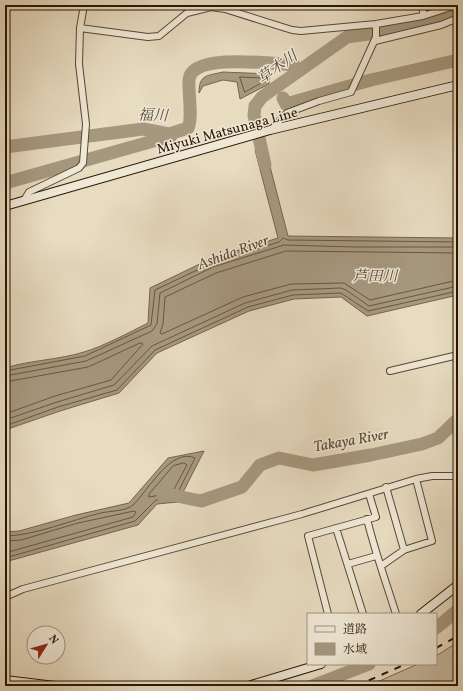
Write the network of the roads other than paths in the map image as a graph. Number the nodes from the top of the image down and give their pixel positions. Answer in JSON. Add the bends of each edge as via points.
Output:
{"nodes":[{"id":1,"x":84,"y":5,"type":"edge"},
{"id":2,"x":423,"y":5,"type":"edge"},
{"id":3,"x":456,"y":5,"type":"edge"},
{"id":4,"x":198,"y":7,"type":"edge"},
{"id":5,"x":423,"y":16,"type":"junction"},
{"id":6,"x":458,"y":18,"type":"edge"},
{"id":7,"x":376,"y":26,"type":"junction"},
{"id":8,"x":80,"y":28,"type":"junction"},
{"id":9,"x":376,"y":39,"type":"junction"},
{"id":10,"x":458,"y":85,"type":"edge"},
{"id":11,"x":270,"y":130,"type":"junction"},
{"id":12,"x":24,"y":200,"type":"junction"},
{"id":13,"x":5,"y":206,"type":"edge"},
{"id":14,"x":458,"y":355,"type":"edge"},
{"id":15,"x":390,"y":371,"type":"dead end"},
{"id":16,"x":458,"y":476,"type":"edge"},
{"id":17,"x":416,"y":479,"type":"junction"},
{"id":18,"x":386,"y":487,"type":"junction"},
{"id":19,"x":369,"y":494,"type":"junction"},
{"id":20,"x":367,"y":519,"type":"junction"},
{"id":21,"x":336,"y":528,"type":"junction"},
{"id":22,"x":404,"y":550,"type":"junction"},
{"id":23,"x":376,"y":556,"type":"junction"},
{"id":24,"x":348,"y":564,"type":"junction"},
{"id":25,"x":381,"y":566,"type":"junction"},
{"id":26,"x":458,"y":585,"type":"edge"},
{"id":27,"x":5,"y":597,"type":"edge"},
{"id":28,"x":328,"y":613,"type":"edge"},
{"id":29,"x":363,"y":613,"type":"edge"},
{"id":30,"x":396,"y":613,"type":"edge"},
{"id":31,"x":422,"y":613,"type":"edge"},
{"id":32,"x":318,"y":665,"type":"edge"},
{"id":33,"x":5,"y":680,"type":"edge"},
{"id":34,"x":55,"y":686,"type":"edge"},
{"id":35,"x":248,"y":686,"type":"edge"}],
"edges":[{"from":1,"to":8,"type":"street"},
{"from":2,"to":5,"type":"street"},
{"from":3,"to":5,"type":"street"},
{"from":4,"to":7,"type":"street","via":[[225,9],[301,31]]},
{"from":4,"to":8,"type":"street","via":[[159,36],[148,37]]},
{"from":5,"to":7,"type":"street"},
{"from":6,"to":9,"type":"street","via":[[441,25]]},
{"from":7,"to":9,"type":"street"},
{"from":8,"to":12,"type":"street","via":[[79,64],[86,124],[84,161],[79,168],[29,192]]},
{"from":9,"to":11,"type":"street","via":[[351,92],[287,113]]},
{"from":10,"to":11,"type":"main road","name":"Miyuki Matsunaga Line"},
{"from":11,"to":12,"type":"main road","name":"Miyuki Matsunaga Line"},
{"from":12,"to":13,"type":"main road","name":"Miyuki Matsunaga Line"},
{"from":14,"to":15,"type":"street"},
{"from":16,"to":17,"type":"street"},
{"from":17,"to":18,"type":"street"},
{"from":17,"to":22,"type":"street","via":[[432,541]]},
{"from":18,"to":19,"type":"street"},
{"from":18,"to":22,"type":"street"},
{"from":19,"to":20,"type":"street","via":[[376,517]]},
{"from":19,"to":27,"type":"street","via":[[23,589]]},
{"from":20,"to":21,"type":"street"},
{"from":20,"to":23,"type":"street"},
{"from":21,"to":24,"type":"street"},
{"from":21,"to":28,"type":"street","via":[[308,536]]},
{"from":22,"to":25,"type":"street"},
{"from":23,"to":24,"type":"street"},
{"from":23,"to":25,"type":"street"},
{"from":24,"to":29,"type":"street"},
{"from":25,"to":30,"type":"street"},
{"from":26,"to":31,"type":"main road"},
{"from":32,"to":35,"type":"main road"},
{"from":33,"to":34,"type":"main road"}]}
